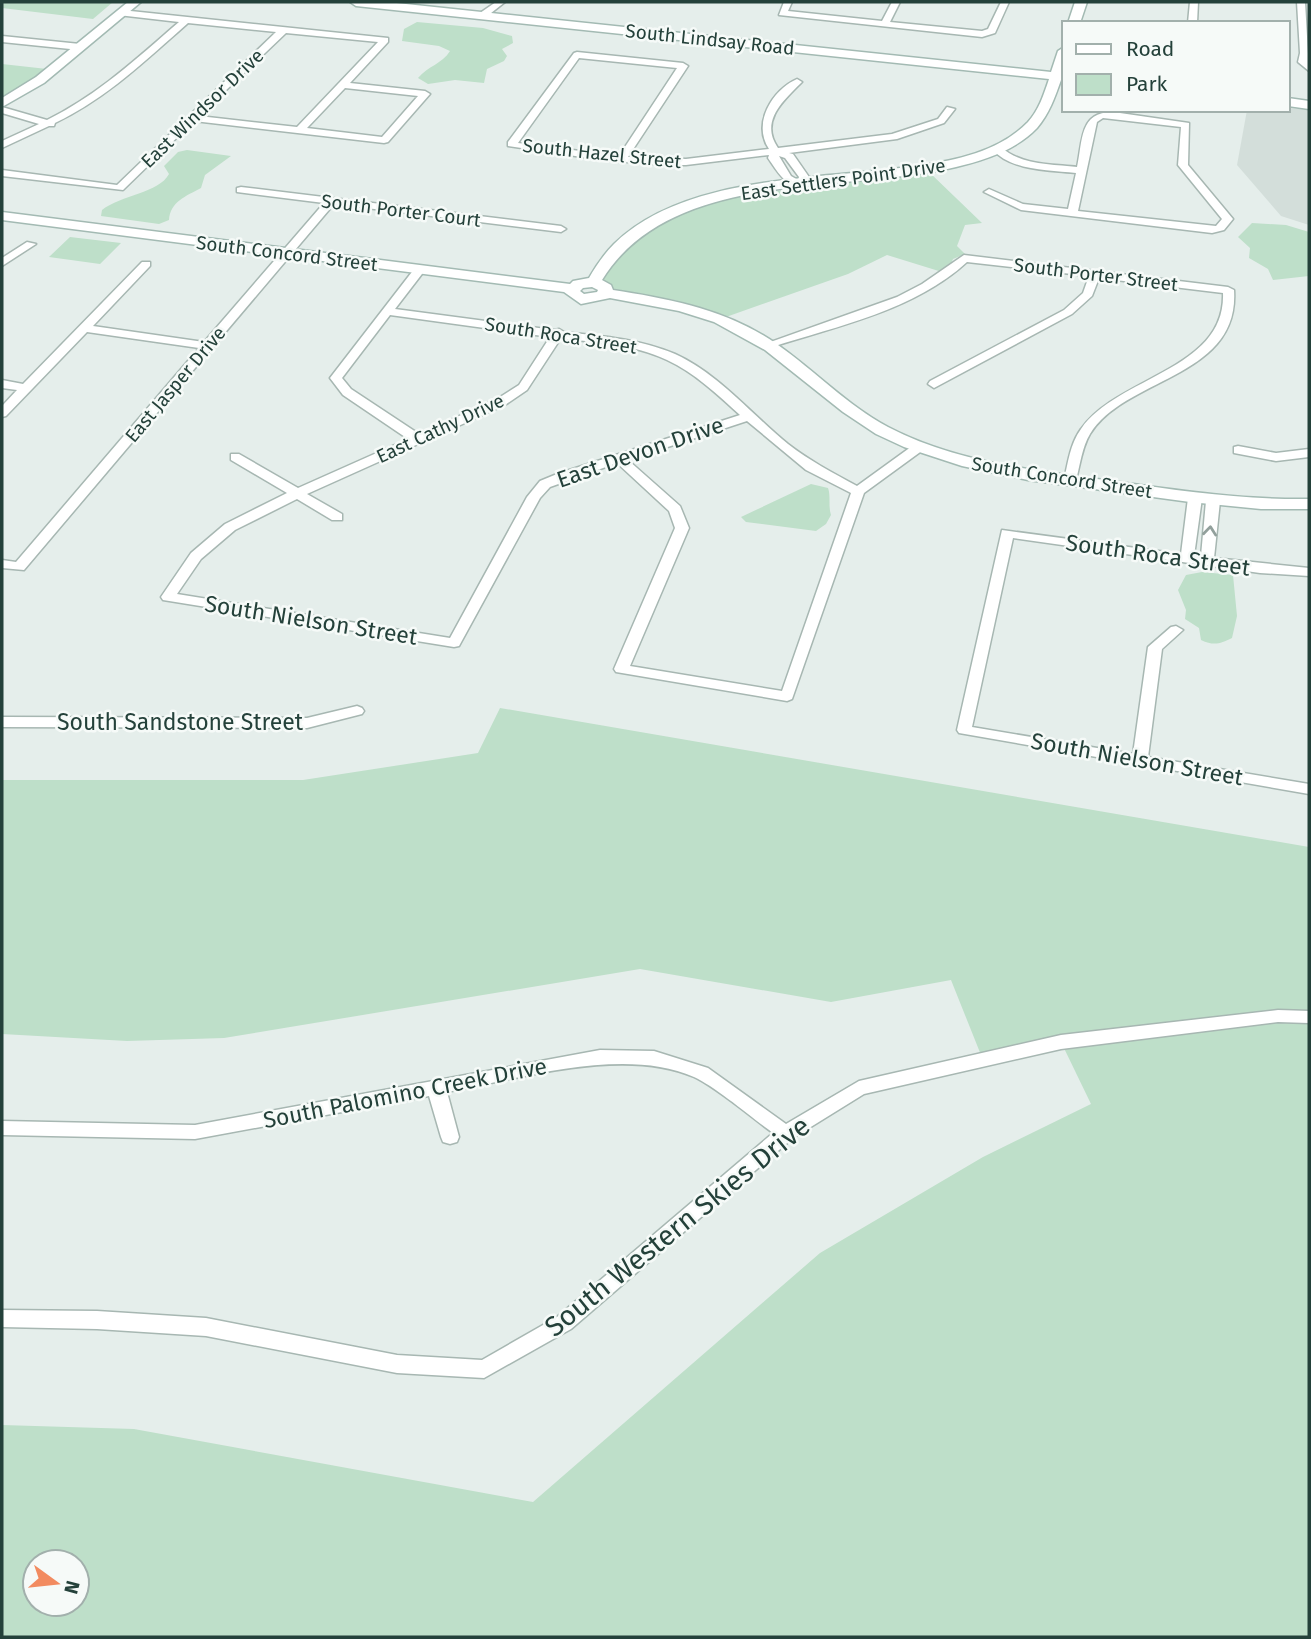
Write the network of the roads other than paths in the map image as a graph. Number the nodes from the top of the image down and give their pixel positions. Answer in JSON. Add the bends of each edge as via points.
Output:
{"nodes":[{"id":1,"x":135,"y":2,"type":"edge"},
{"id":2,"x":356,"y":2,"type":"edge"},
{"id":3,"x":491,"y":2,"type":"edge"},
{"id":4,"x":501,"y":2,"type":"edge"},
{"id":5,"x":788,"y":2,"type":"edge"},
{"id":6,"x":896,"y":2,"type":"edge"},
{"id":7,"x":1005,"y":2,"type":"edge"},
{"id":8,"x":1081,"y":2,"type":"edge"},
{"id":9,"x":1194,"y":2,"type":"edge"},
{"id":10,"x":1301,"y":2,"type":"edge"},
{"id":11,"x":121,"y":12,"type":"junction"},
{"id":12,"x":483,"y":15,"type":"junction"},
{"id":13,"x":187,"y":19,"type":"junction"},
{"id":14,"x":1075,"y":21,"type":"edge"},
{"id":15,"x":1192,"y":21,"type":"edge"},
{"id":16,"x":885,"y":23,"type":"junction"},
{"id":17,"x":284,"y":29,"type":"junction"},
{"id":18,"x":2,"y":39,"type":"edge"},
{"id":19,"x":80,"y":47,"type":"junction"},
{"id":20,"x":1307,"y":67,"type":"edge"},
{"id":21,"x":1060,"y":77,"type":"edge"},
{"id":22,"x":797,"y":82,"type":"dead end"},
{"id":23,"x":343,"y":85,"type":"junction"},
{"id":24,"x":1290,"y":102,"type":"edge"},
{"id":25,"x":2,"y":103,"type":"edge"},
{"id":26,"x":1309,"y":105,"type":"edge"},
{"id":27,"x":950,"y":109,"type":"dead end"},
{"id":28,"x":2,"y":110,"type":"edge"},
{"id":29,"x":192,"y":118,"type":"junction"},
{"id":30,"x":51,"y":124,"type":"junction"},
{"id":31,"x":300,"y":130,"type":"junction"},
{"id":32,"x":2,"y":145,"type":"edge"},
{"id":33,"x":997,"y":149,"type":"junction"},
{"id":34,"x":776,"y":152,"type":"junction"},
{"id":35,"x":622,"y":158,"type":"junction"},
{"id":36,"x":1081,"y":170,"type":"junction"},
{"id":37,"x":2,"y":173,"type":"edge"},
{"id":38,"x":800,"y":185,"type":"junction"},
{"id":39,"x":241,"y":190,"type":"dead end"},
{"id":40,"x":989,"y":192,"type":"dead end"},
{"id":41,"x":331,"y":201,"type":"junction"},
{"id":42,"x":1072,"y":214,"type":"junction"},
{"id":43,"x":2,"y":216,"type":"edge"},
{"id":44,"x":561,"y":229,"type":"dead end"},
{"id":45,"x":31,"y":244,"type":"dead end"},
{"id":46,"x":289,"y":253,"type":"junction"},
{"id":47,"x":2,"y":263,"type":"edge"},
{"id":48,"x":146,"y":264,"type":"dead end"},
{"id":49,"x":419,"y":270,"type":"junction"},
{"id":50,"x":1095,"y":274,"type":"junction"},
{"id":51,"x":600,"y":288,"type":"junction"},
{"id":52,"x":387,"y":311,"type":"junction"},
{"id":53,"x":83,"y":328,"type":"junction"},
{"id":54,"x":559,"y":332,"type":"junction"},
{"id":55,"x":768,"y":345,"type":"junction"},
{"id":56,"x":207,"y":346,"type":"junction"},
{"id":57,"x":2,"y":384,"type":"edge"},
{"id":58,"x":934,"y":384,"type":"dead end"},
{"id":59,"x":26,"y":388,"type":"junction"},
{"id":60,"x":2,"y":413,"type":"edge"},
{"id":61,"x":749,"y":416,"type":"junction"},
{"id":62,"x":416,"y":439,"type":"junction"},
{"id":63,"x":919,"y":447,"type":"junction"},
{"id":64,"x":1238,"y":450,"type":"dead end"},
{"id":65,"x":1309,"y":453,"type":"edge"},
{"id":66,"x":235,"y":457,"type":"dead end"},
{"id":67,"x":618,"y":457,"type":"junction"},
{"id":68,"x":1070,"y":480,"type":"junction"},
{"id":69,"x":858,"y":491,"type":"junction"},
{"id":70,"x":296,"y":494,"type":"junction"},
{"id":71,"x":1195,"y":498,"type":"junction"},
{"id":72,"x":1213,"y":500,"type":"junction"},
{"id":73,"x":1309,"y":504,"type":"edge"},
{"id":74,"x":337,"y":517,"type":"dead end"},
{"id":75,"x":1187,"y":558,"type":"junction"},
{"id":76,"x":1207,"y":561,"type":"junction"},
{"id":77,"x":2,"y":564,"type":"edge"},
{"id":78,"x":1309,"y":572,"type":"edge"},
{"id":79,"x":168,"y":597,"type":"joint"},
{"id":80,"x":1176,"y":630,"type":"dead end"},
{"id":81,"x":454,"y":643,"type":"joint"},
{"id":82,"x":357,"y":711,"type":"dead end"},
{"id":83,"x":2,"y":722,"type":"edge"},
{"id":84,"x":964,"y":730,"type":"joint"},
{"id":85,"x":1140,"y":759,"type":"junction"},
{"id":86,"x":1309,"y":789,"type":"edge"},
{"id":87,"x":1309,"y":1017,"type":"edge"},
{"id":88,"x":436,"y":1087,"type":"junction"},
{"id":89,"x":2,"y":1128,"type":"edge"},
{"id":90,"x":786,"y":1133,"type":"junction"},
{"id":91,"x":450,"y":1137,"type":"dead end"},
{"id":92,"x":2,"y":1319,"type":"edge"}],
"edges":[{"from":1,"to":11,"type":"street"},
{"from":2,"to":12,"type":"street","name":"South Lindsay Road"},
{"from":3,"to":12,"type":"street"},
{"from":4,"to":12,"type":"street"},
{"from":5,"to":16,"type":"street","via":[[782,13]]},
{"from":6,"to":16,"type":"street"},
{"from":7,"to":16,"type":"street","via":[[988,33]]},
{"from":8,"to":14,"type":"street"},
{"from":9,"to":15,"type":"street"},
{"from":10,"to":20,"type":"street","via":[[1303,62]]},
{"from":11,"to":13,"type":"street"},
{"from":11,"to":19,"type":"street"},
{"from":12,"to":21,"type":"street","name":"South Lindsay Road"},
{"from":13,"to":17,"type":"street"},
{"from":13,"to":30,"type":"street","via":[[108,88]]},
{"from":17,"to":23,"type":"street","via":[[385,40]]},
{"from":17,"to":29,"type":"street","name":"East Windsor Drive"},
{"from":18,"to":19,"type":"street"},
{"from":19,"to":25,"type":"street"},
{"from":21,"to":33,"type":"street","name":"East Settlers Point Drive","via":[[1037,119]]},
{"from":22,"to":34,"type":"street","via":[[783,92],[767,122],[767,138]]},
{"from":23,"to":31,"type":"street"},
{"from":23,"to":31,"type":"street","via":[[425,94],[384,140]]},
{"from":24,"to":26,"type":"street"},
{"from":27,"to":34,"type":"street","name":"South Hazel Street","via":[[941,121],[893,137]]},
{"from":28,"to":30,"type":"street"},
{"from":29,"to":31,"type":"street"},
{"from":29,"to":37,"type":"street","name":"East Windsor Drive","via":[[119,188]]},
{"from":30,"to":32,"type":"street"},
{"from":33,"to":36,"type":"street","via":[[1019,162]]},
{"from":33,"to":38,"type":"street","name":"East Settlers Point Drive","via":[[927,169]]},
{"from":34,"to":35,"type":"street","name":"South Hazel Street","via":[[686,162]]},
{"from":34,"to":38,"type":"street","via":[[773,158],[787,178]]},
{"from":35,"to":35,"type":"street","name":"South Hazel Street","via":[[683,66],[577,55],[512,144]]},
{"from":36,"to":42,"type":"street"},
{"from":36,"to":42,"type":"street","via":[[1094,117],[1186,125],[1183,165],[1228,219],[1212,230]]},
{"from":38,"to":51,"type":"street","name":"East Settlers Point Drive","via":[[730,195],[665,216],[624,242]]},
{"from":39,"to":41,"type":"street","name":"South Porter Court"},
{"from":40,"to":42,"type":"street","via":[[1021,207]]},
{"from":41,"to":44,"type":"street","name":"South Porter Court"},
{"from":41,"to":46,"type":"street","name":"East Jasper Drive"},
{"from":43,"to":46,"type":"street","name":"South Concord Street"},
{"from":45,"to":47,"type":"street"},
{"from":46,"to":49,"type":"street","name":"South Concord Street"},
{"from":46,"to":56,"type":"street","name":"East Jasper Drive"},
{"from":48,"to":53,"type":"street"},
{"from":49,"to":51,"type":"street","name":"South Concord Street","via":[[572,289],[581,299],[599,298]]},
{"from":49,"to":52,"type":"street"},
{"from":50,"to":55,"type":"street","name":"South Porter Street","via":[[964,258],[948,275],[910,294]]},
{"from":50,"to":58,"type":"street","via":[[1088,294],[1068,312]]},
{"from":50,"to":68,"type":"street","name":"South Porter Street","via":[[1228,290],[1229,311],[1223,329],[1189,359],[1106,411],[1086,430]]},
{"from":51,"to":55,"type":"street","name":"South Concord Street","via":[[699,312]]},
{"from":52,"to":54,"type":"street","name":"South Roca Street"},
{"from":52,"to":62,"type":"street","via":[[336,378],[347,392]]},
{"from":53,"to":56,"type":"street"},
{"from":53,"to":59,"type":"street"},
{"from":54,"to":61,"type":"street","name":"South Roca Street","via":[[631,344],[671,357],[711,382]]},
{"from":54,"to":62,"type":"street","name":"East Cathy Drive","via":[[523,387],[501,402]]},
{"from":55,"to":63,"type":"street","name":"South Concord Street","via":[[868,421]]},
{"from":56,"to":77,"type":"street","name":"East Jasper Drive","via":[[19,567]]},
{"from":57,"to":59,"type":"street"},
{"from":59,"to":60,"type":"street"},
{"from":61,"to":67,"type":"street","name":"East Devon Drive"},
{"from":61,"to":69,"type":"street","name":"South Roca Street","via":[[811,467]]},
{"from":62,"to":70,"type":"street","name":"East Cathy Drive"},
{"from":63,"to":68,"type":"street","name":"South Concord Street","via":[[989,468]]},
{"from":63,"to":69,"type":"street"},
{"from":64,"to":65,"type":"street","via":[[1276,457]]},
{"from":66,"to":70,"type":"street"},
{"from":67,"to":69,"type":"street","via":[[675,509],[682,528],[621,669],[788,696]]},
{"from":67,"to":81,"type":"street","name":"East Devon Drive","via":[[545,485],[534,497]]},
{"from":68,"to":71,"type":"street","name":"South Concord Street"},
{"from":70,"to":74,"type":"street"},
{"from":70,"to":79,"type":"street","name":"East Cathy Drive","via":[[230,527],[211,542]]},
{"from":71,"to":72,"type":"street","name":"South Concord Street"},
{"from":71,"to":75,"type":"street"},
{"from":72,"to":73,"type":"street","name":"South Concord Street"},
{"from":76,"to":72,"type":"street","one_way":true},
{"from":75,"to":76,"type":"street","name":"South Roca Street"},
{"from":75,"to":84,"type":"street","name":"South Roca Street","via":[[1007,533]]},
{"from":76,"to":78,"type":"street","name":"South Roca Street"},
{"from":79,"to":81,"type":"street","name":"South Nielson Street"},
{"from":80,"to":85,"type":"street","via":[[1155,647]]},
{"from":82,"to":83,"type":"street","name":"South Sandstone Street","via":[[307,723]]},
{"from":84,"to":85,"type":"street","name":"South Nielson Street"},
{"from":85,"to":86,"type":"street","name":"South Nielson Street"},
{"from":87,"to":90,"type":"street","name":"South Western Skies Drive","via":[[1278,1016],[1061,1042],[859,1088]]},
{"from":88,"to":89,"type":"street","name":"South Palomino Creek Drive","via":[[195,1132]]},
{"from":88,"to":90,"type":"street","name":"South Palomino Creek Drive","via":[[600,1056],[654,1058],[702,1073]]},
{"from":88,"to":91,"type":"street"},
{"from":90,"to":92,"type":"street","name":"South Western Skies Drive","via":[[564,1323],[484,1369],[397,1364],[206,1327]]}]}
